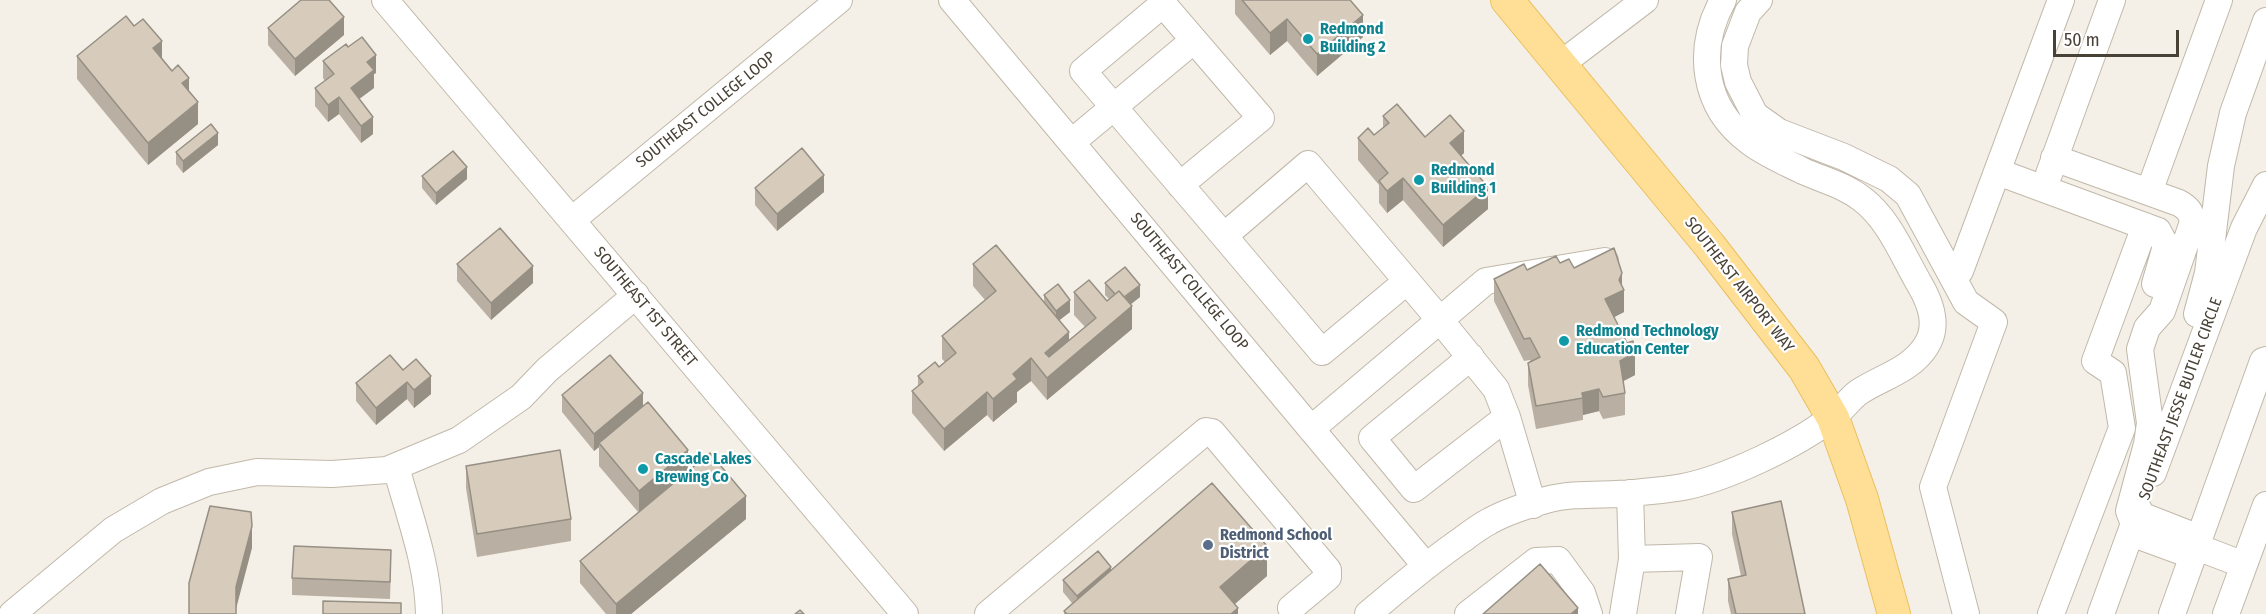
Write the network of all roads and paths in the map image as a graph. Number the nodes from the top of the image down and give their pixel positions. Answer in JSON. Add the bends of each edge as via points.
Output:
{"nodes":[{"id":1,"x":385,"y":0,"type":"edge"},
{"id":2,"x":839,"y":0,"type":"edge"},
{"id":3,"x":952,"y":0,"type":"edge"},
{"id":4,"x":1507,"y":0,"type":"edge"},
{"id":5,"x":1645,"y":0,"type":"edge"},
{"id":6,"x":1723,"y":0,"type":"edge"},
{"id":7,"x":1759,"y":0,"type":"edge"},
{"id":8,"x":2061,"y":0,"type":"edge"},
{"id":9,"x":2112,"y":0,"type":"edge"},
{"id":10,"x":2219,"y":0,"type":"edge"},
{"id":11,"x":1617,"y":9,"type":"edge"},
{"id":12,"x":2266,"y":21,"type":"edge"},
{"id":13,"x":1194,"y":40,"type":"junction"},
{"id":14,"x":1561,"y":64,"type":"junction"},
{"id":15,"x":1114,"y":107,"type":"junction"},
{"id":16,"x":1072,"y":142,"type":"junction"},
{"id":17,"x":1764,"y":151,"type":"junction"},
{"id":18,"x":2054,"y":158,"type":"junction"},
{"id":19,"x":1998,"y":172,"type":"junction"},
{"id":20,"x":1180,"y":185,"type":"junction"},
{"id":21,"x":2266,"y":185,"type":"edge"},
{"id":22,"x":2043,"y":189,"type":"junction"},
{"id":23,"x":2149,"y":192,"type":"junction"},
{"id":24,"x":1908,"y":195,"type":"junction"},
{"id":25,"x":572,"y":220,"type":"junction"},
{"id":26,"x":2145,"y":226,"type":"junction"},
{"id":27,"x":1224,"y":236,"type":"junction"},
{"id":28,"x":1605,"y":261,"type":"edge"},
{"id":29,"x":1953,"y":276,"type":"junction"},
{"id":30,"x":1406,"y":282,"type":"junction"},
{"id":31,"x":636,"y":296,"type":"junction"},
{"id":32,"x":1440,"y":320,"type":"junction"},
{"id":33,"x":2147,"y":328,"type":"junction"},
{"id":34,"x":1471,"y":357,"type":"junction"},
{"id":35,"x":2266,"y":360,"type":"edge"},
{"id":36,"x":2192,"y":368,"type":"junction"},
{"id":37,"x":1507,"y":417,"type":"junction"},
{"id":38,"x":1833,"y":417,"type":"junction"},
{"id":39,"x":1311,"y":429,"type":"junction"},
{"id":40,"x":396,"y":467,"type":"junction"},
{"id":41,"x":1630,"y":493,"type":"junction"},
{"id":42,"x":1533,"y":505,"type":"junction"},
{"id":43,"x":2266,"y":505,"type":"edge"},
{"id":44,"x":2134,"y":524,"type":"junction"},
{"id":45,"x":2198,"y":547,"type":"junction"},
{"id":46,"x":1632,"y":559,"type":"junction"},
{"id":47,"x":2244,"y":565,"type":"junction"},
{"id":48,"x":1425,"y":566,"type":"junction"},
{"id":49,"x":1290,"y":612,"type":"edge"},
{"id":50,"x":12,"y":614,"type":"edge"},
{"id":51,"x":429,"y":614,"type":"edge"},
{"id":52,"x":905,"y":614,"type":"edge"},
{"id":53,"x":988,"y":614,"type":"edge"},
{"id":54,"x":1368,"y":614,"type":"edge"},
{"id":55,"x":1468,"y":614,"type":"edge"},
{"id":56,"x":1588,"y":614,"type":"edge"},
{"id":57,"x":1623,"y":614,"type":"edge"},
{"id":58,"x":1689,"y":614,"type":"edge"},
{"id":59,"x":1894,"y":614,"type":"edge"},
{"id":60,"x":1966,"y":614,"type":"edge"},
{"id":61,"x":2051,"y":614,"type":"edge"},
{"id":62,"x":2101,"y":614,"type":"edge"},
{"id":63,"x":2172,"y":614,"type":"edge"},
{"id":64,"x":2226,"y":614,"type":"edge"}],
"edges":[{"from":1,"to":25,"type":"street","name":"SOUTHEAST 1ST STREET"},
{"from":2,"to":25,"type":"street","name":"SOUTHEAST COLLEGE LOOP"},
{"from":3,"to":16,"type":"street","name":"SOUTHEAST COLLEGE LOOP"},
{"from":4,"to":14,"type":"main road","name":"SOUTHEAST AIRPORT WAY"},
{"from":5,"to":11,"type":"street"},
{"from":6,"to":17,"type":"street","via":[[1707,41],[1710,85],[1730,123]]},
{"from":7,"to":24,"type":"street","via":[[1748,12],[1735,46],[1734,65],[1755,115],[1779,132],[1889,179]]},
{"from":8,"to":19,"type":"street"},
{"from":9,"to":18,"type":"street"},
{"from":10,"to":23,"type":"street"},
{"from":11,"to":14,"type":"street"},
{"from":12,"to":36,"type":"street","via":[[2233,113],[2208,273],[2187,360]]},
{"from":13,"to":15,"type":"street"},
{"from":13,"to":15,"type":"street","via":[[1163,4],[1083,71]]},
{"from":13,"to":20,"type":"street","via":[[1261,118]]},
{"from":14,"to":38,"type":"main road","name":"SOUTHEAST AIRPORT WAY","via":[[1737,279],[1804,368]]},
{"from":15,"to":16,"type":"street"},
{"from":15,"to":20,"type":"street"},
{"from":16,"to":39,"type":"street","name":"SOUTHEAST COLLEGE LOOP"},
{"from":17,"to":24,"type":"street","via":[[1771,149],[1898,196]]},
{"from":17,"to":38,"type":"street","via":[[1848,189],[1873,208],[1886,225],[1933,315],[1933,332],[1920,355],[1908,366],[1857,393]]},
{"from":18,"to":22,"type":"street"},
{"from":18,"to":23,"type":"street"},
{"from":19,"to":22,"type":"street"},
{"from":19,"to":29,"type":"street","via":[[1960,271]]},
{"from":20,"to":27,"type":"street"},
{"from":21,"to":36,"type":"street","name":"SOUTHEAST JESSE BUTLER CIRCLE","via":[[2244,228]]},
{"from":22,"to":26,"type":"street"},
{"from":23,"to":33,"type":"street","via":[[2187,208],[2193,222],[2162,311]]},
{"from":24,"to":29,"type":"street"},
{"from":25,"to":31,"type":"street","name":"SOUTHEAST 1ST STREET"},
{"from":26,"to":33,"type":"street","via":[[2158,231],[2166,246],[2147,305]]},
{"from":26,"to":61,"type":"street","via":[[2095,362],[2113,373],[2121,428]]},
{"from":27,"to":30,"type":"street","via":[[1322,352]]},
{"from":27,"to":30,"type":"street","via":[[1308,164]]},
{"from":28,"to":32,"type":"street","via":[[1486,281]]},
{"from":29,"to":60,"type":"street","via":[[1966,302],[1994,322],[1933,487]]},
{"from":30,"to":32,"type":"street"},
{"from":31,"to":40,"type":"street","via":[[547,370],[521,397],[459,440]]},
{"from":31,"to":52,"type":"street","name":"SOUTHEAST 1ST STREET"},
{"from":32,"to":34,"type":"street"},
{"from":32,"to":39,"type":"street"},
{"from":33,"to":44,"type":"street","via":[[2140,349],[2150,423],[2129,511]]},
{"from":34,"to":37,"type":"street","via":[[1496,389]]},
{"from":34,"to":37,"type":"street","via":[[1372,438],[1414,489]]},
{"from":35,"to":45,"type":"street"},
{"from":36,"to":44,"type":"street","name":"SOUTHEAST JESSE BUTLER CIRCLE"},
{"from":37,"to":42,"type":"street"},
{"from":38,"to":41,"type":"street","via":[[1793,443],[1735,470],[1684,487]]},
{"from":38,"to":59,"type":"main road","name":"SOUTHEAST AIRPORT WAY","via":[[1869,520]]},
{"from":39,"to":48,"type":"street","name":"SOUTHEAST COLLEGE LOOP"},
{"from":40,"to":50,"type":"street","via":[[332,474],[257,472],[208,482],[162,501],[113,530]]},
{"from":40,"to":51,"type":"street","via":[[420,552]]},
{"from":41,"to":42,"type":"street","via":[[1548,499]]},
{"from":41,"to":46,"type":"street"},
{"from":42,"to":48,"type":"street","via":[[1490,520]]},
{"from":43,"to":47,"type":"street"},
{"from":44,"to":45,"type":"street","via":[[2183,552]]},
{"from":44,"to":62,"type":"street","name":"SOUTHEAST JESSE BUTLER CIRCLE"},
{"from":45,"to":47,"type":"street"},
{"from":45,"to":63,"type":"street"},
{"from":46,"to":57,"type":"street"},
{"from":46,"to":58,"type":"street","via":[[1699,557]]},
{"from":47,"to":64,"type":"street"},
{"from":48,"to":54,"type":"street"},
{"from":49,"to":53,"type":"street","via":[[1328,577],[1328,570],[1212,432],[1206,431]]},
{"from":55,"to":56,"type":"street","via":[[1536,561],[1558,560],[1582,593]]}]}
